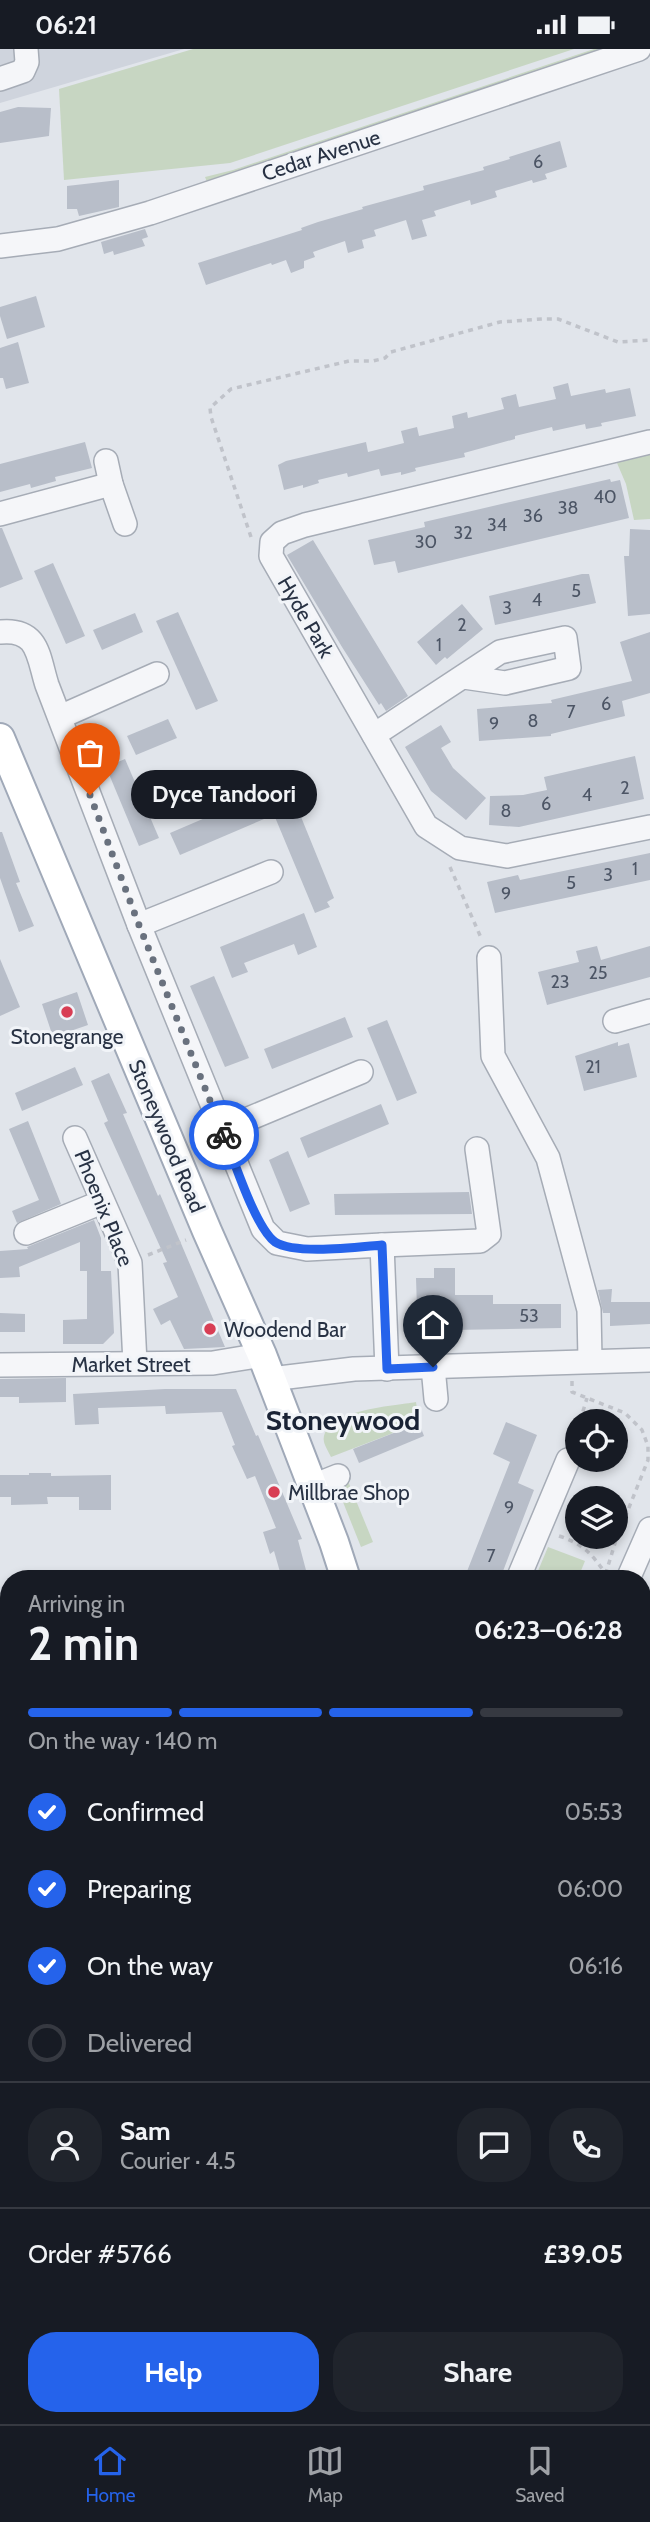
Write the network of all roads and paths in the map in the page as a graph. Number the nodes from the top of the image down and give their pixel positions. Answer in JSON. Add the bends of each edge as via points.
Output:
{"nodes":[{"id":1,"x":26,"y":49,"type":"edge"},
{"id":2,"x":639,"y":49,"type":"edge"},
{"id":3,"x":647,"y":49,"type":"edge"},
{"id":4,"x":650,"y":56,"type":"edge"},
{"id":5,"x":0,"y":79,"type":"edge"},
{"id":6,"x":0,"y":246,"type":"edge"},
{"id":7,"x":650,"y":340,"type":"edge"},
{"id":8,"x":650,"y":442,"type":"edge"},
{"id":9,"x":106,"y":461,"type":"dead end"},
{"id":10,"x":111,"y":484,"type":"junction"},
{"id":11,"x":0,"y":515,"type":"edge"},
{"id":12,"x":125,"y":524,"type":"dead end"},
{"id":13,"x":271,"y":556,"type":"junction"},
{"id":14,"x":0,"y":632,"type":"edge"},
{"id":15,"x":157,"y":674,"type":"dead end"},
{"id":16,"x":464,"y":677,"type":"dead end"},
{"id":17,"x":60,"y":717,"type":"junction"},
{"id":18,"x":374,"y":735,"type":"junction"},
{"id":19,"x":0,"y":738,"type":"edge"},
{"id":20,"x":650,"y":827,"type":"edge"},
{"id":21,"x":434,"y":831,"type":"junction"},
{"id":22,"x":271,"y":872,"type":"dead end"},
{"id":23,"x":139,"y":925,"type":"junction"},
{"id":24,"x":489,"y":958,"type":"joint"},
{"id":25,"x":650,"y":1011,"type":"edge"},
{"id":26,"x":615,"y":1021,"type":"dead end"},
{"id":27,"x":361,"y":1072,"type":"dead end"},
{"id":28,"x":222,"y":1131,"type":"junction"},
{"id":29,"x":75,"y":1138,"type":"dead end"},
{"id":30,"x":477,"y":1149,"type":"dead end"},
{"id":31,"x":102,"y":1202,"type":"junction"},
{"id":32,"x":207,"y":1231,"type":"junction"},
{"id":33,"x":26,"y":1233,"type":"dead end"},
{"id":34,"x":382,"y":1245,"type":"junction"},
{"id":35,"x":130,"y":1263,"type":"junction"},
{"id":36,"x":650,"y":1360,"type":"edge"},
{"id":37,"x":581,"y":1361,"type":"junction"},
{"id":38,"x":135,"y":1363,"type":"junction"},
{"id":39,"x":0,"y":1365,"type":"edge"},
{"id":40,"x":267,"y":1367,"type":"junction"},
{"id":41,"x":433,"y":1367,"type":"junction"},
{"id":42,"x":387,"y":1369,"type":"junction"},
{"id":43,"x":587,"y":1398,"type":"junction"},
{"id":44,"x":436,"y":1399,"type":"dead end"},
{"id":45,"x":584,"y":1409,"type":"edge"},
{"id":46,"x":565,"y":1467,"type":"edge"},
{"id":47,"x":543,"y":1519,"type":"junction"},
{"id":48,"x":650,"y":1529,"type":"edge"},
{"id":49,"x":344,"y":1570,"type":"edge"},
{"id":50,"x":522,"y":1570,"type":"edge"},
{"id":51,"x":605,"y":1570,"type":"edge"},
{"id":52,"x":613,"y":1570,"type":"edge"},
{"id":53,"x":618,"y":1570,"type":"edge"}],
"edges":[{"from":1,"to":5,"type":"street","via":[[23,71]]},
{"from":2,"to":6,"type":"street","name":"Cedar Avenue","via":[[150,213],[58,239]]},
{"from":3,"to":4,"type":"street"},
{"from":7,"to":13,"type":"path","via":[[618,342],[558,319],[500,323],[373,361],[349,361],[230,389],[210,408],[211,417],[256,550]]},
{"from":8,"to":13,"type":"street","name":"Hyde Park","via":[[282,533],[272,543]]},
{"from":9,"to":10,"type":"street"},
{"from":10,"to":11,"type":"street"},
{"from":10,"to":12,"type":"street"},
{"from":13,"to":18,"type":"street","name":"Hyde Park"},
{"from":14,"to":17,"type":"street","via":[[14,631],[36,647]]},
{"from":15,"to":17,"type":"street"},
{"from":16,"to":18,"type":"street"},
{"from":17,"to":23,"type":"street"},
{"from":18,"to":21,"type":"street","name":"Hyde Park","via":[[426,827]]},
{"from":19,"to":32,"type":"main road","name":"Stoneywood Road"},
{"from":20,"to":21,"type":"street","name":"Hyde Park","via":[[507,856],[460,848]]},
{"from":21,"to":24,"type":"path"},
{"from":22,"to":23,"type":"street"},
{"from":23,"to":28,"type":"street"},
{"from":24,"to":37,"type":"street","via":[[493,1056],[548,1158],[589,1310]]},
{"from":25,"to":26,"type":"street"},
{"from":27,"to":28,"type":"street"},
{"from":28,"to":34,"type":"street","via":[[262,1229],[277,1243],[307,1249]]},
{"from":29,"to":31,"type":"street","name":"Phoenix Place"},
{"from":30,"to":34,"type":"street","via":[[489,1234],[485,1239]]},
{"from":31,"to":33,"type":"street"},
{"from":31,"to":35,"type":"street","name":"Phoenix Place"},
{"from":32,"to":35,"type":"path"},
{"from":32,"to":40,"type":"main road","name":"Stoneywood Road"},
{"from":34,"to":42,"type":"street"},
{"from":35,"to":38,"type":"street","name":"Phoenix Place"},
{"from":36,"to":37,"type":"street","name":"Market Street"},
{"from":37,"to":41,"type":"street","name":"Market Street"},
{"from":37,"to":43,"type":"path","via":[[572,1392]]},
{"from":38,"to":39,"type":"street","name":"Market Street"},
{"from":38,"to":40,"type":"street","name":"Market Street"},
{"from":40,"to":42,"type":"street","name":"Market Street"},
{"from":40,"to":49,"type":"main road","name":"Stoneywood Road","via":[[325,1481]]},
{"from":41,"to":42,"type":"street","name":"Market Street"},
{"from":41,"to":44,"type":"street"},
{"from":43,"to":45,"type":"path"},
{"from":43,"to":52,"type":"path","via":[[625,1413],[642,1430],[648,1445],[648,1460],[616,1540]]},
{"from":46,"to":47,"type":"street"},
{"from":47,"to":50,"type":"street"},
{"from":47,"to":51,"type":"path","via":[[559,1524],[554,1535],[579,1543]]},
{"from":48,"to":53,"type":"street"}]}
